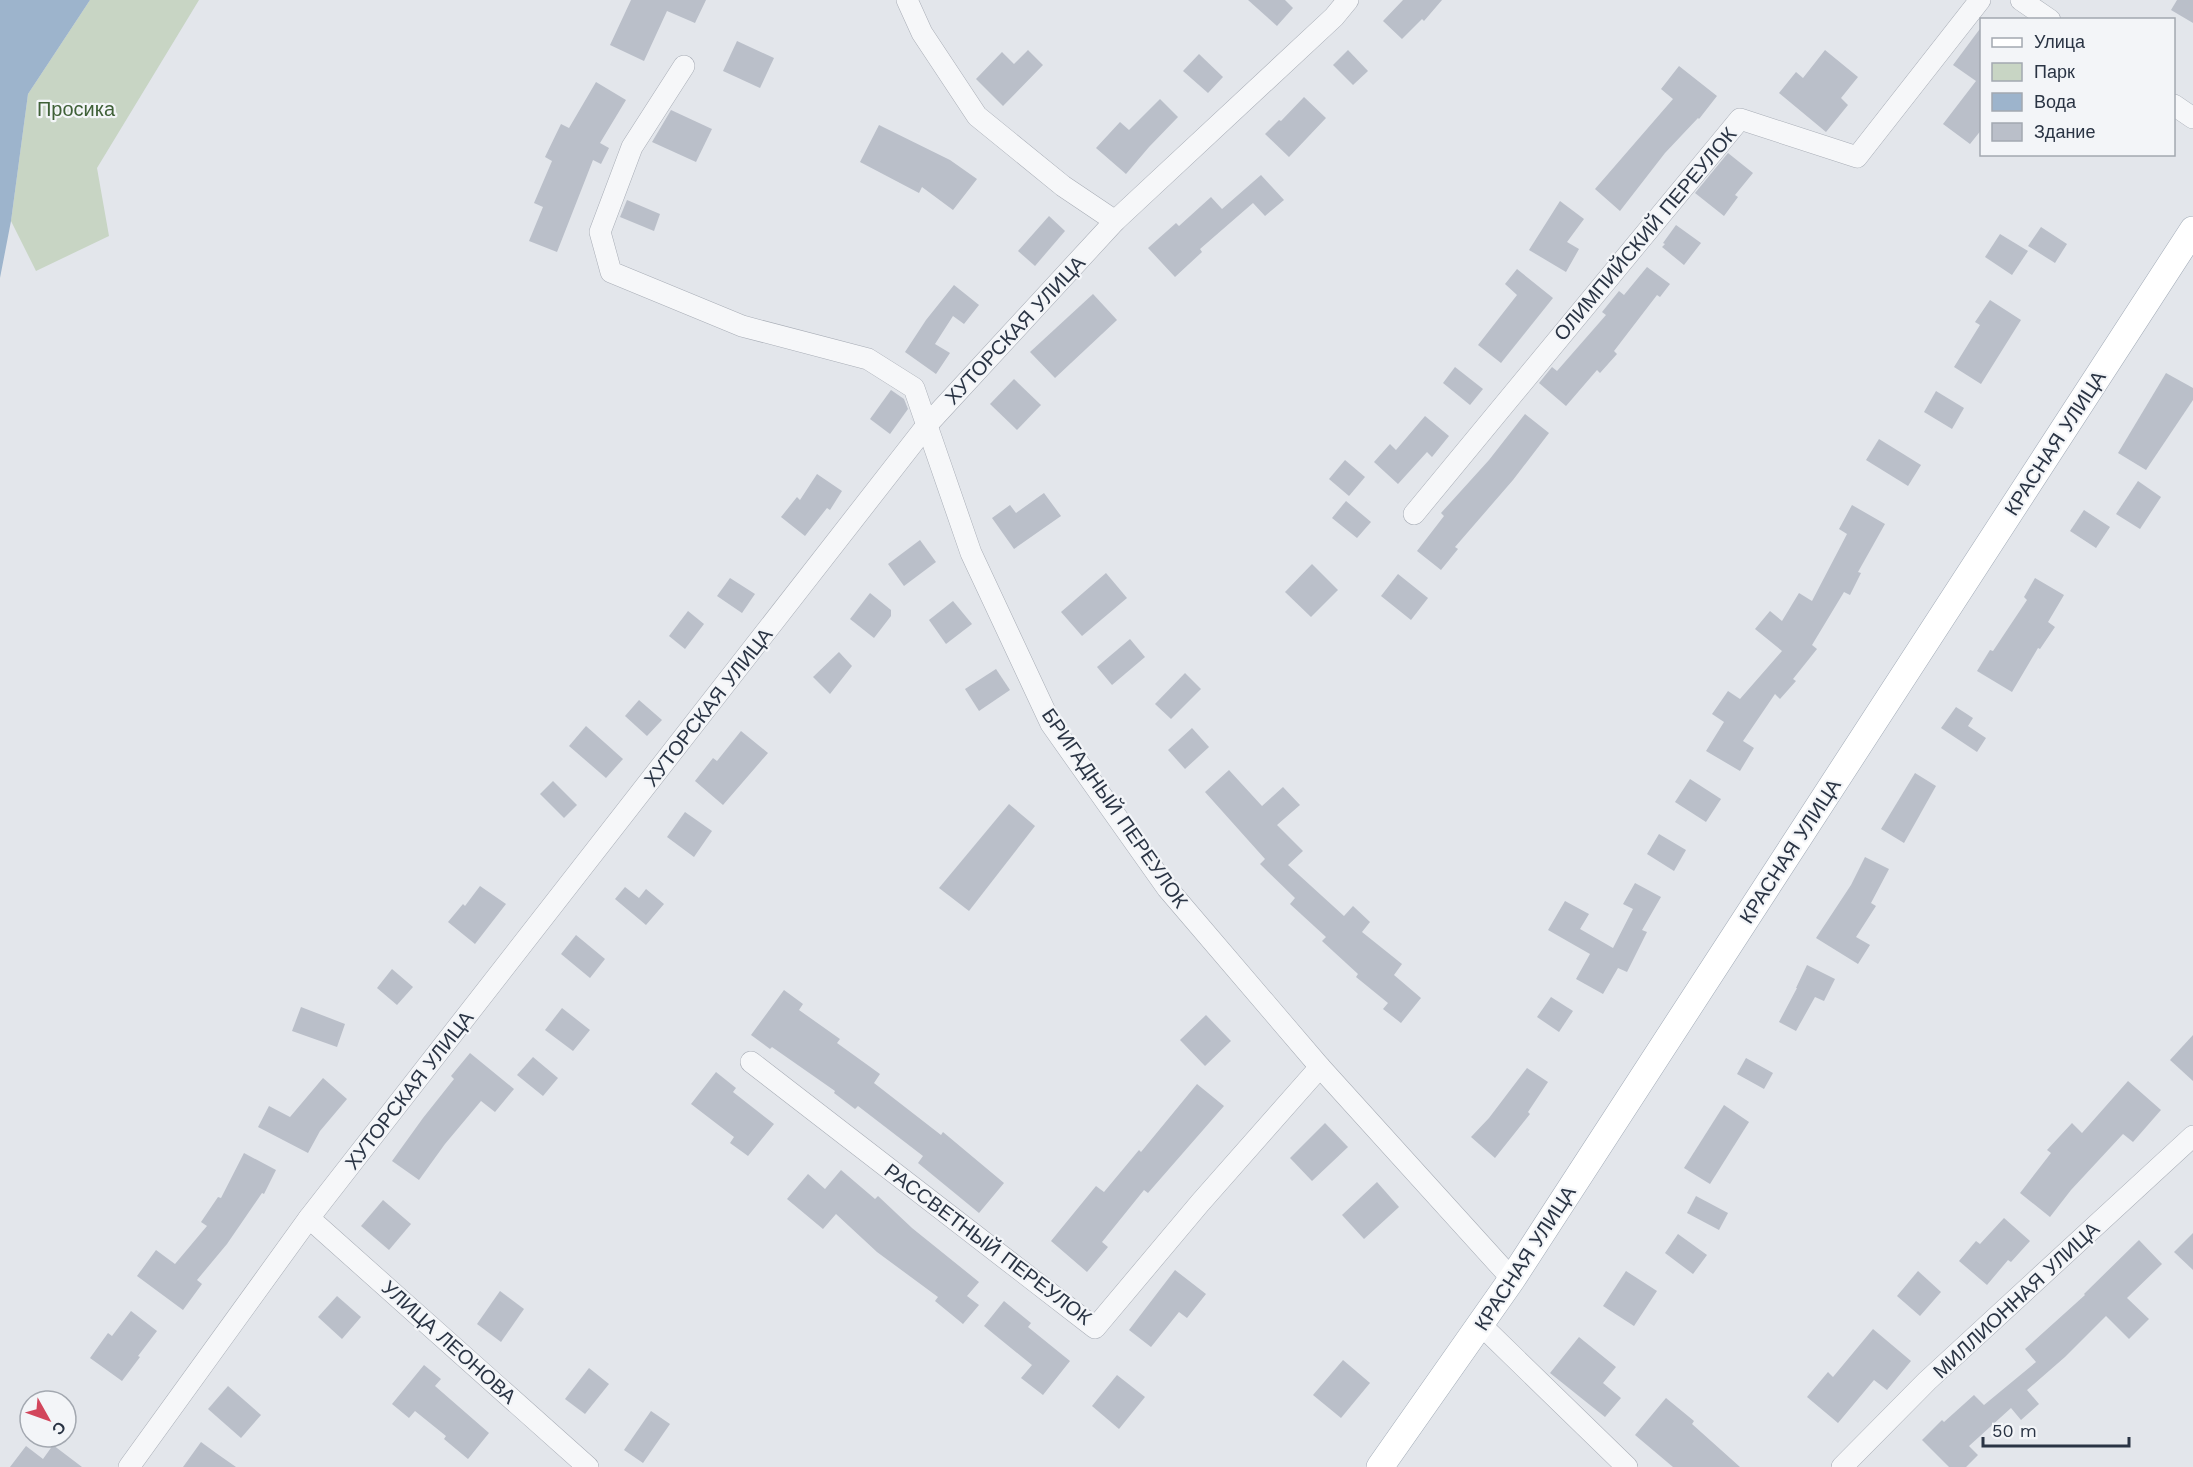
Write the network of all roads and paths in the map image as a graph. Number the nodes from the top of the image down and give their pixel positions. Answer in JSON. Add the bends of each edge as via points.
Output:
{"nodes":[{"id":1,"x":907,"y":0,"type":"edge"},
{"id":2,"x":1348,"y":0,"type":"edge"},
{"id":3,"x":1980,"y":0,"type":"edge"},
{"id":4,"x":2021,"y":0,"type":"edge"},
{"id":5,"x":2047,"y":18,"type":"edge"},
{"id":6,"x":684,"y":66,"type":"dead end"},
{"id":7,"x":2175,"y":106,"type":"edge"},
{"id":8,"x":2193,"y":118,"type":"edge"},
{"id":9,"x":1115,"y":221,"type":"junction"},
{"id":10,"x":2193,"y":230,"type":"edge"},
{"id":11,"x":927,"y":425,"type":"junction"},
{"id":12,"x":1414,"y":514,"type":"dead end"},
{"id":13,"x":751,"y":1062,"type":"dead end"},
{"id":14,"x":1320,"y":1067,"type":"junction"},
{"id":15,"x":2193,"y":1136,"type":"edge"},
{"id":16,"x":309,"y":1218,"type":"junction"},
{"id":17,"x":1512,"y":1279,"type":"junction"},
{"id":18,"x":1481,"y":1325,"type":"junction"},
{"id":19,"x":129,"y":1467,"type":"edge"},
{"id":20,"x":588,"y":1467,"type":"edge"},
{"id":21,"x":1380,"y":1467,"type":"edge"},
{"id":22,"x":1628,"y":1467,"type":"edge"},
{"id":23,"x":1842,"y":1467,"type":"edge"}],
"edges":[{"from":1,"to":9,"type":"street","via":[[922,33],[977,116],[1063,186]]},
{"from":2,"to":9,"type":"street","name":"ХУТОРСКАЯ УЛИЦА"},
{"from":3,"to":12,"type":"street","name":"ОЛИМПИЙСКИЙ ПЕРЕУЛОК","via":[[1857,157],[1740,119]]},
{"from":4,"to":5,"type":"street"},
{"from":6,"to":11,"type":"street","name":"БРИГАДНЫЙ ПЕРЕУЛОК","via":[[632,147],[600,232],[611,272],[742,326],[868,359],[914,388]]},
{"from":7,"to":8,"type":"street"},
{"from":9,"to":11,"type":"street","name":"ХУТОРСКАЯ УЛИЦА"},
{"from":10,"to":17,"type":"main road","name":"КРАСНАЯ УЛИЦА"},
{"from":11,"to":14,"type":"street","name":"БРИГАДНЫЙ ПЕРЕУЛОК","via":[[971,553],[1051,724],[1167,888]]},
{"from":11,"to":16,"type":"street","name":"ХУТОРСКАЯ УЛИЦА"},
{"from":13,"to":14,"type":"street","name":"РАССВЕТНЫЙ ПЕРЕУЛОК","via":[[1095,1328]]},
{"from":14,"to":17,"type":"street","name":"БРИГАДНЫЙ ПЕРЕУЛОК"},
{"from":15,"to":23,"type":"street","name":"МИЛЛИОННАЯ УЛИЦА","via":[[1927,1382]]},
{"from":16,"to":19,"type":"street","name":"ХУТОРСКАЯ УЛИЦА"},
{"from":16,"to":20,"type":"street","name":"УЛИЦА ЛЕОНОВА"},
{"from":17,"to":18,"type":"main road","name":"КРАСНАЯ УЛИЦА"},
{"from":18,"to":21,"type":"main road","name":"КРАСНАЯ УЛИЦА"},
{"from":18,"to":22,"type":"street"}]}
